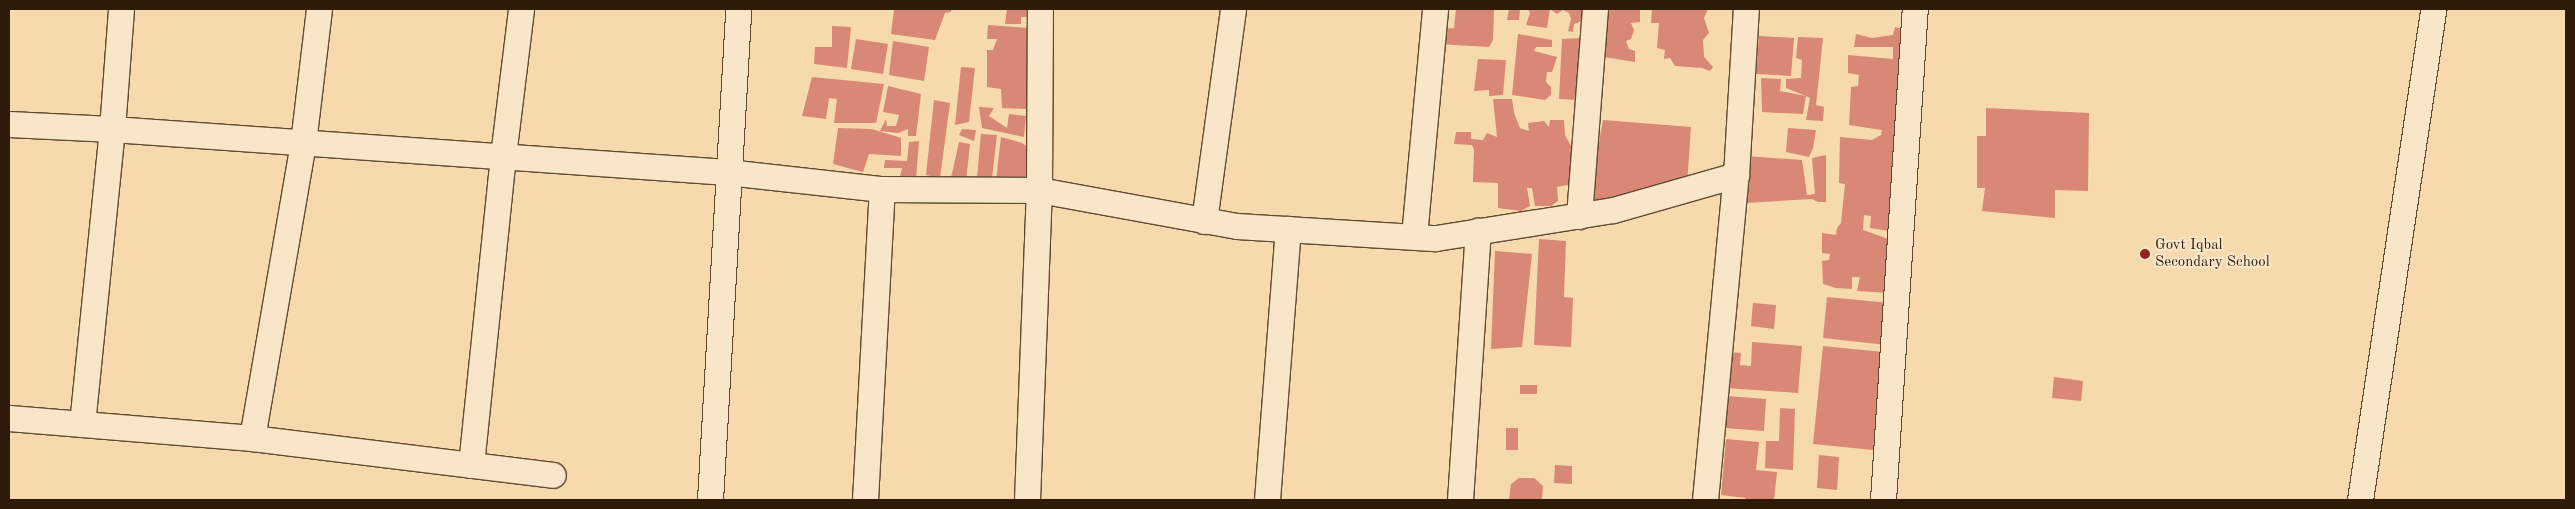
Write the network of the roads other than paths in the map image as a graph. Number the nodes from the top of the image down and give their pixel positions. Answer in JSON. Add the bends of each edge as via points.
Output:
{"nodes":[{"id":1,"x":122,"y":9,"type":"edge"},
{"id":2,"x":319,"y":9,"type":"edge"},
{"id":3,"x":521,"y":9,"type":"edge"},
{"id":4,"x":738,"y":9,"type":"edge"},
{"id":5,"x":1040,"y":9,"type":"edge"},
{"id":6,"x":1233,"y":9,"type":"edge"},
{"id":7,"x":1435,"y":9,"type":"edge"},
{"id":8,"x":1595,"y":9,"type":"edge"},
{"id":9,"x":1746,"y":9,"type":"edge"},
{"id":10,"x":1915,"y":9,"type":"edge"},
{"id":11,"x":2433,"y":9,"type":"edge"},
{"id":12,"x":9,"y":124,"type":"edge"},
{"id":13,"x":112,"y":129,"type":"junction"},
{"id":14,"x":303,"y":143,"type":"junction"},
{"id":15,"x":503,"y":156,"type":"junction"},
{"id":16,"x":727,"y":172,"type":"junction"},
{"id":17,"x":1736,"y":175,"type":"junction"},
{"id":18,"x":882,"y":189,"type":"junction"},
{"id":19,"x":1039,"y":190,"type":"junction"},
{"id":20,"x":1579,"y":216,"type":"junction"},
{"id":21,"x":1204,"y":220,"type":"junction"},
{"id":22,"x":1288,"y":229,"type":"junction"},
{"id":23,"x":1478,"y":231,"type":"junction"},
{"id":24,"x":1414,"y":236,"type":"junction"},
{"id":25,"x":9,"y":418,"type":"edge"},
{"id":26,"x":82,"y":424,"type":"junction"},
{"id":27,"x":252,"y":438,"type":"junction"},
{"id":28,"x":471,"y":465,"type":"junction"},
{"id":29,"x":554,"y":476,"type":"dead end"},
{"id":30,"x":710,"y":500,"type":"edge"},
{"id":31,"x":865,"y":500,"type":"edge"},
{"id":32,"x":1027,"y":500,"type":"edge"},
{"id":33,"x":1267,"y":500,"type":"edge"},
{"id":34,"x":1460,"y":500,"type":"edge"},
{"id":35,"x":1705,"y":500,"type":"edge"},
{"id":36,"x":1883,"y":500,"type":"edge"},
{"id":37,"x":2360,"y":500,"type":"edge"}],
"edges":[{"from":1,"to":13,"type":"street"},
{"from":2,"to":14,"type":"street"},
{"from":3,"to":15,"type":"street"},
{"from":4,"to":16,"type":"street"},
{"from":5,"to":19,"type":"street"},
{"from":6,"to":21,"type":"street"},
{"from":7,"to":24,"type":"street"},
{"from":8,"to":20,"type":"street"},
{"from":9,"to":17,"type":"street"},
{"from":10,"to":36,"type":"street"},
{"from":11,"to":37,"type":"street"},
{"from":12,"to":13,"type":"street"},
{"from":13,"to":14,"type":"street"},
{"from":13,"to":26,"type":"street"},
{"from":14,"to":15,"type":"street"},
{"from":14,"to":27,"type":"street"},
{"from":15,"to":16,"type":"street"},
{"from":15,"to":28,"type":"street"},
{"from":16,"to":18,"type":"street"},
{"from":16,"to":30,"type":"street"},
{"from":17,"to":20,"type":"street","via":[[1613,210]]},
{"from":17,"to":35,"type":"street"},
{"from":18,"to":19,"type":"street"},
{"from":18,"to":31,"type":"street"},
{"from":19,"to":21,"type":"street"},
{"from":19,"to":32,"type":"street"},
{"from":20,"to":23,"type":"street"},
{"from":21,"to":22,"type":"street"},
{"from":22,"to":24,"type":"street"},
{"from":22,"to":33,"type":"street"},
{"from":23,"to":24,"type":"street","via":[[1436,238]]},
{"from":23,"to":34,"type":"street"},
{"from":25,"to":26,"type":"street"},
{"from":26,"to":27,"type":"street"},
{"from":27,"to":28,"type":"street"},
{"from":28,"to":29,"type":"street"}]}
